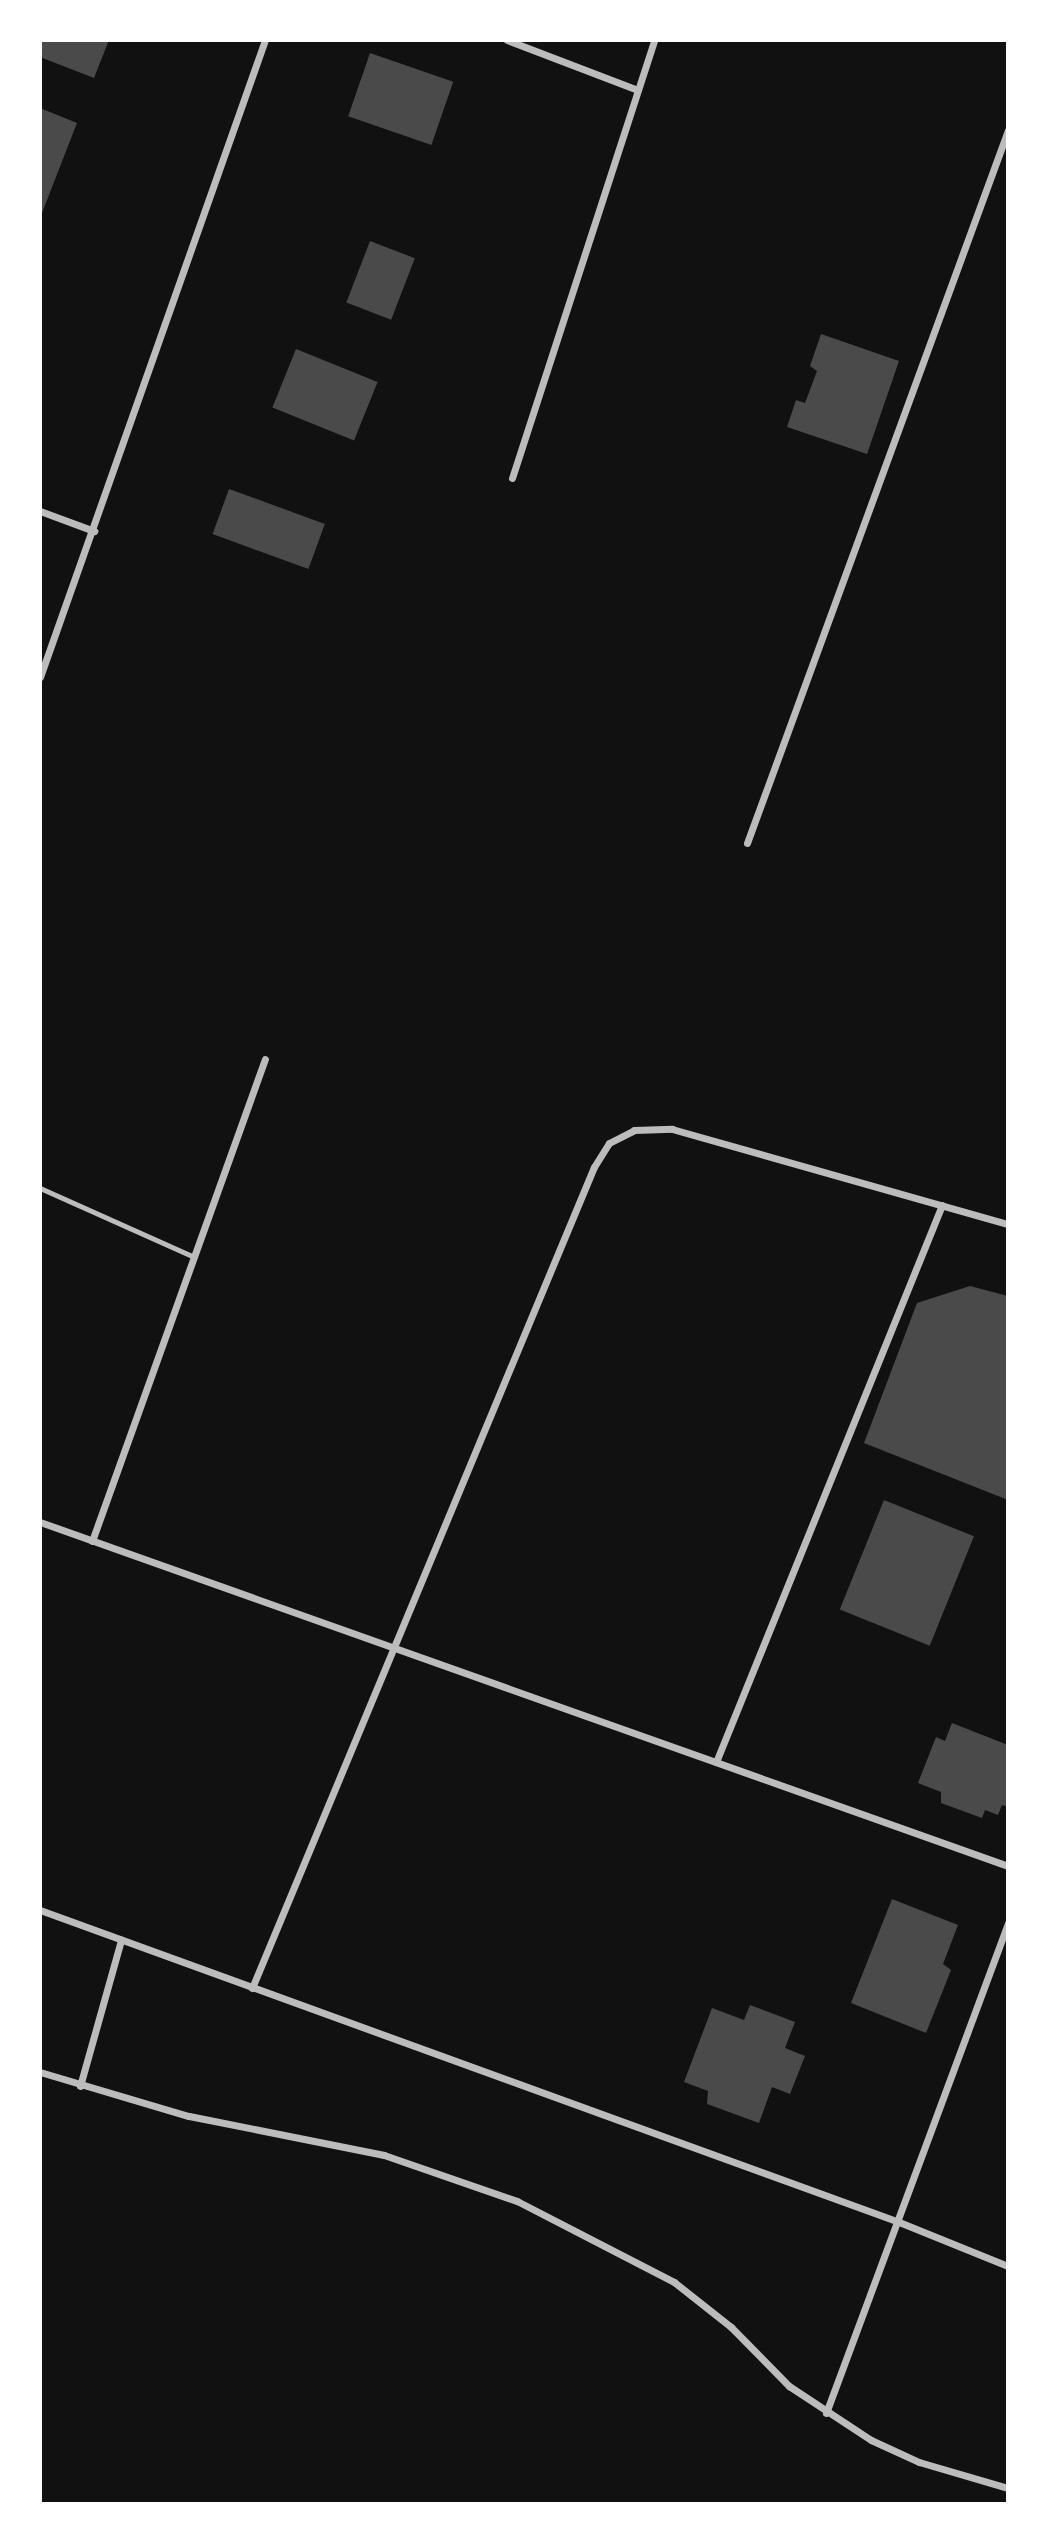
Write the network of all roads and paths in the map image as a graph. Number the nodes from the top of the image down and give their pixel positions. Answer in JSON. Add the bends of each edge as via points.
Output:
{"nodes":[{"id":1,"x":265,"y":40,"type":"edge"},
{"id":2,"x":507,"y":40,"type":"edge"},
{"id":3,"x":654,"y":40,"type":"edge"},
{"id":4,"x":638,"y":90,"type":"junction"},
{"id":5,"x":1008,"y":130,"type":"edge"},
{"id":6,"x":1004,"y":156,"type":"edge"},
{"id":7,"x":512,"y":478,"type":"dead end"},
{"id":8,"x":40,"y":511,"type":"edge"},
{"id":9,"x":94,"y":531,"type":"junction"},
{"id":10,"x":40,"y":677,"type":"edge"},
{"id":11,"x":747,"y":843,"type":"dead end"},
{"id":12,"x":265,"y":1059,"type":"dead end"},
{"id":13,"x":40,"y":1188,"type":"edge"},
{"id":14,"x":942,"y":1205,"type":"junction"},
{"id":15,"x":1008,"y":1224,"type":"edge"},
{"id":16,"x":194,"y":1257,"type":"junction"},
{"id":17,"x":40,"y":1522,"type":"edge"},
{"id":18,"x":92,"y":1541,"type":"junction"},
{"id":19,"x":393,"y":1647,"type":"junction"},
{"id":20,"x":716,"y":1762,"type":"junction"},
{"id":21,"x":1008,"y":1866,"type":"edge"},
{"id":22,"x":40,"y":1910,"type":"edge"},
{"id":23,"x":1008,"y":1923,"type":"edge"},
{"id":24,"x":121,"y":1940,"type":"junction"},
{"id":25,"x":251,"y":1988,"type":"junction"},
{"id":26,"x":40,"y":2072,"type":"edge"},
{"id":27,"x":80,"y":2086,"type":"junction"},
{"id":28,"x":899,"y":2222,"type":"junction"},
{"id":29,"x":1008,"y":2266,"type":"edge"},
{"id":30,"x":825,"y":2413,"type":"junction"},
{"id":31,"x":1008,"y":2488,"type":"edge"}],
"edges":[{"from":1,"to":9,"type":"street"},
{"from":2,"to":4,"type":"street"},
{"from":3,"to":4,"type":"street"},
{"from":4,"to":7,"type":"street"},
{"from":5,"to":6,"type":"street"},
{"from":6,"to":11,"type":"street"},
{"from":8,"to":9,"type":"street"},
{"from":9,"to":10,"type":"street"},
{"from":12,"to":16,"type":"street"},
{"from":13,"to":16,"type":"lane"},
{"from":14,"to":15,"type":"street"},
{"from":14,"to":19,"type":"street","via":[[672,1129],[634,1130],[610,1143],[594,1167]]},
{"from":14,"to":20,"type":"street"},
{"from":16,"to":18,"type":"street"},
{"from":17,"to":18,"type":"street"},
{"from":18,"to":19,"type":"street"},
{"from":19,"to":20,"type":"street"},
{"from":19,"to":25,"type":"street"},
{"from":20,"to":21,"type":"street"},
{"from":22,"to":24,"type":"street"},
{"from":23,"to":28,"type":"street"},
{"from":24,"to":25,"type":"street"},
{"from":24,"to":27,"type":"street"},
{"from":25,"to":28,"type":"street"},
{"from":26,"to":27,"type":"street"},
{"from":27,"to":30,"type":"street","via":[[189,2116],[384,2155],[517,2201],[674,2282]]},
{"from":28,"to":29,"type":"street"},
{"from":28,"to":30,"type":"street"},
{"from":30,"to":31,"type":"street","via":[[919,2462]]}]}
